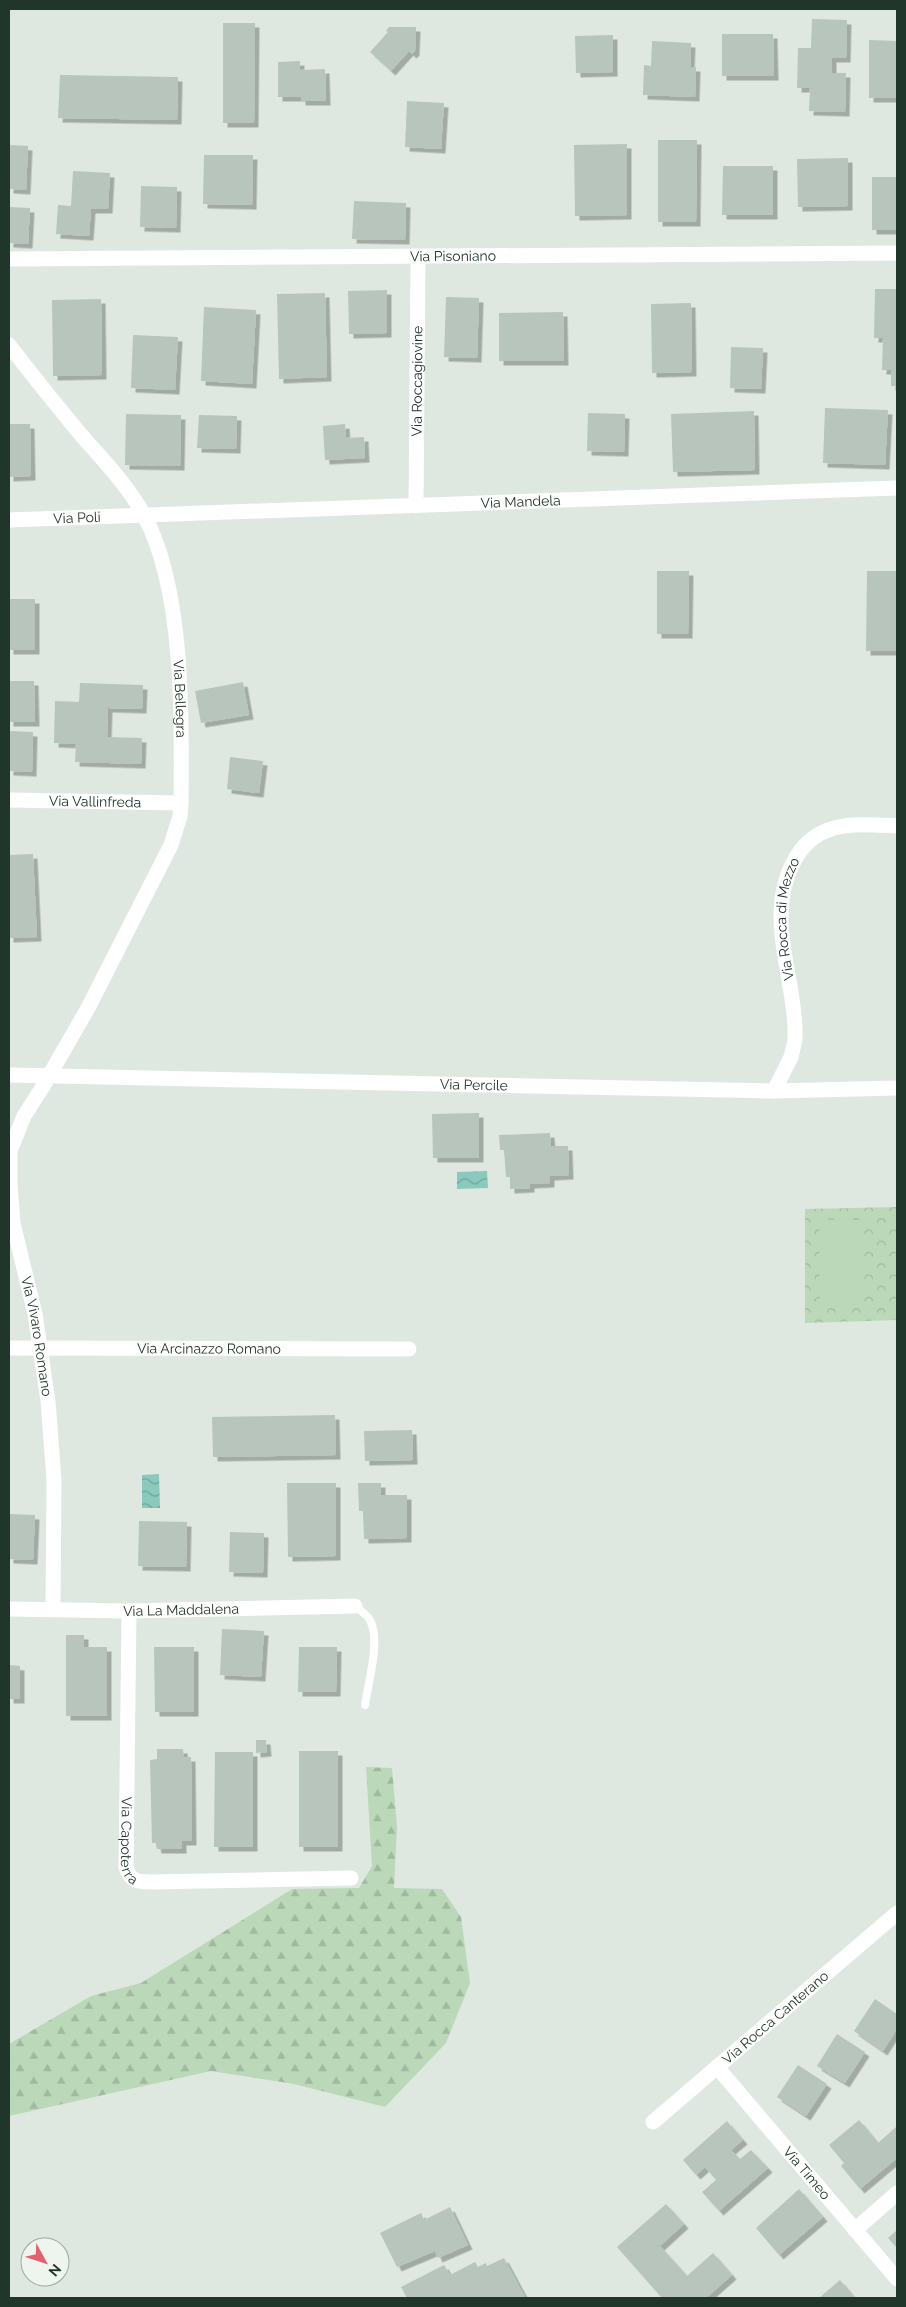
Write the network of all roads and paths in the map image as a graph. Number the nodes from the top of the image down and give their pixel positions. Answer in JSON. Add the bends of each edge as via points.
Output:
{"nodes":[{"id":1,"x":897,"y":253,"type":"edge"},
{"id":2,"x":418,"y":256,"type":"junction"},
{"id":3,"x":9,"y":259,"type":"edge"},
{"id":4,"x":9,"y":345,"type":"edge"},
{"id":5,"x":897,"y":488,"type":"edge"},
{"id":6,"x":416,"y":506,"type":"junction"},
{"id":7,"x":144,"y":515,"type":"junction"},
{"id":8,"x":9,"y":520,"type":"edge"},
{"id":9,"x":9,"y":800,"type":"edge"},
{"id":10,"x":181,"y":803,"type":"junction"},
{"id":11,"x":897,"y":826,"type":"edge"},
{"id":12,"x":9,"y":1075,"type":"edge"},
{"id":13,"x":50,"y":1075,"type":"junction"},
{"id":14,"x":897,"y":1088,"type":"edge"},
{"id":15,"x":774,"y":1091,"type":"junction"},
{"id":16,"x":9,"y":1348,"type":"edge"},
{"id":17,"x":41,"y":1348,"type":"junction"},
{"id":18,"x":409,"y":1349,"type":"dead end"},
{"id":19,"x":355,"y":1606,"type":"joint"},
{"id":20,"x":9,"y":1609,"type":"edge"},
{"id":21,"x":53,"y":1609,"type":"junction"},
{"id":22,"x":129,"y":1611,"type":"junction"},
{"id":23,"x":364,"y":1705,"type":"dead end"},
{"id":24,"x":351,"y":1878,"type":"dead end"},
{"id":25,"x":897,"y":1912,"type":"edge"},
{"id":26,"x":717,"y":2067,"type":"junction"},
{"id":27,"x":653,"y":2122,"type":"dead end"},
{"id":28,"x":897,"y":2193,"type":"edge"},
{"id":29,"x":855,"y":2230,"type":"junction"},
{"id":30,"x":897,"y":2279,"type":"edge"}],
"edges":[{"from":1,"to":2,"type":"street","name":"Via Pisoniano"},
{"from":2,"to":3,"type":"street","name":"Via Pisoniano"},
{"from":2,"to":6,"type":"street","name":"Via Roccagiovine"},
{"from":4,"to":7,"type":"street","name":"Via Bellegra","via":[[118,478]]},
{"from":5,"to":6,"type":"street","name":"Via Mandela"},
{"from":6,"to":7,"type":"street","name":"Via Mandela"},
{"from":7,"to":8,"type":"street","name":"Via Poli"},
{"from":7,"to":10,"type":"street","name":"Via Bellegra","via":[[161,556],[173,618],[180,718]]},
{"from":9,"to":10,"type":"street","name":"Via Vallinfreda"},
{"from":10,"to":13,"type":"street","name":"Via Bellegra","via":[[167,855]]},
{"from":11,"to":15,"type":"street","name":"Via Rocca di Mezzo","via":[[859,825],[822,831],[804,847],[791,868],[784,887],[780,916],[795,1040],[791,1057]]},
{"from":12,"to":13,"type":"street","name":"Via Percile"},
{"from":13,"to":15,"type":"street","name":"Via Percile"},
{"from":13,"to":17,"type":"street","name":"Via Vivaro Romano","via":[[19,1125],[9,1165],[15,1236]]},
{"from":14,"to":15,"type":"street","name":"Via Percile"},
{"from":16,"to":17,"type":"street","name":"Via Arcinazzo Romano"},
{"from":17,"to":18,"type":"street","name":"Via Arcinazzo Romano"},
{"from":17,"to":21,"type":"street","name":"Via Vivaro Romano","via":[[54,1480]]},
{"from":19,"to":22,"type":"street","name":"Via La Maddalena"},
{"from":19,"to":23,"type":"lane","via":[[369,1618],[374,1632],[374,1654]]},
{"from":20,"to":21,"type":"street","name":"Via La Maddalena"},
{"from":21,"to":22,"type":"street","name":"Via La Maddalena"},
{"from":22,"to":24,"type":"street","name":"Via Capoterra","via":[[128,1875],[137,1882]]},
{"from":25,"to":26,"type":"street","name":"Via Rocca Canterano"},
{"from":26,"to":27,"type":"street","name":"Via Rocca Canterano"},
{"from":26,"to":29,"type":"street","name":"Via Timeo"},
{"from":28,"to":29,"type":"street"},
{"from":29,"to":30,"type":"street","name":"Via Timeo"}]}
